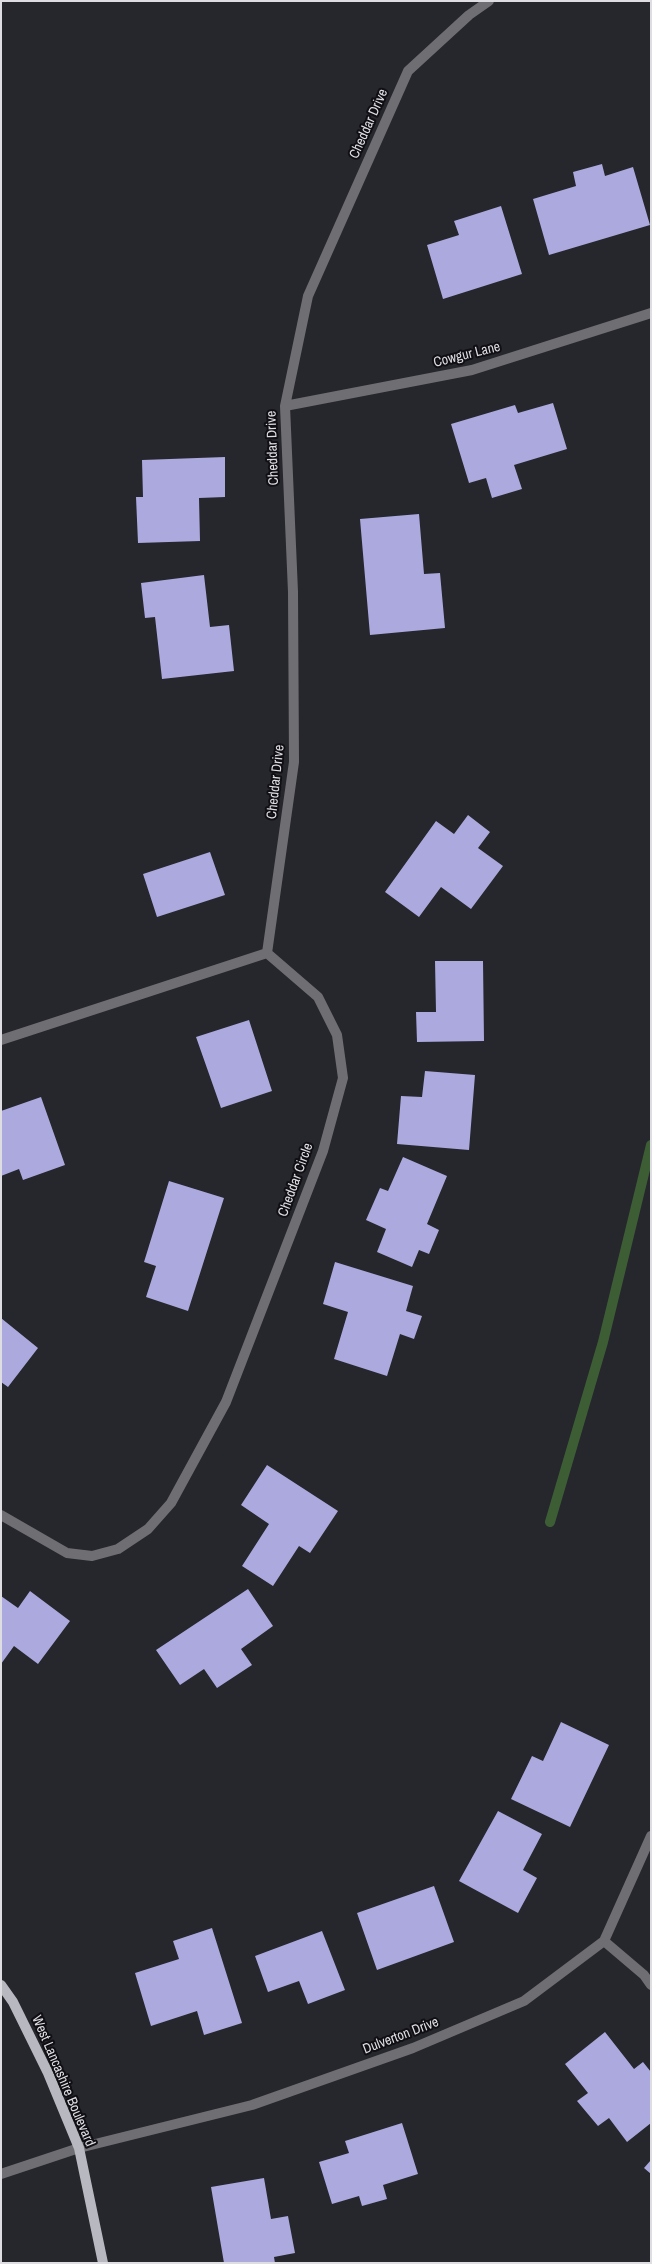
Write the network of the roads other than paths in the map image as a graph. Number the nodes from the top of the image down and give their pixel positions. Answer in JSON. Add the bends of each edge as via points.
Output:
{"nodes":[{"id":1,"x":489,"y":1,"type":"edge"},
{"id":2,"x":651,"y":314,"type":"edge"},
{"id":3,"x":285,"y":406,"type":"junction"},
{"id":4,"x":266,"y":953,"type":"junction"},
{"id":5,"x":1,"y":1040,"type":"edge"},
{"id":6,"x":1,"y":1515,"type":"edge"},
{"id":7,"x":651,"y":1836,"type":"edge"},
{"id":8,"x":604,"y":1941,"type":"junction"},
{"id":9,"x":651,"y":1984,"type":"edge"},
{"id":10,"x":1,"y":1985,"type":"edge"},
{"id":11,"x":79,"y":2148,"type":"junction"},
{"id":12,"x":1,"y":2174,"type":"edge"},
{"id":13,"x":103,"y":2263,"type":"edge"}],
"edges":[{"from":1,"to":3,"type":"street","name":"Cheddar Drive","via":[[469,15],[408,71],[308,296]]},
{"from":2,"to":3,"type":"street","name":"Cowgur Lane","via":[[472,370]]},
{"from":3,"to":4,"type":"street","name":"Cheddar Drive","via":[[293,592],[294,762]]},
{"from":4,"to":5,"type":"street"},
{"from":4,"to":6,"type":"street","name":"Cheddar Circle","via":[[318,997],[338,1035],[343,1078],[323,1151],[226,1402],[171,1503],[148,1530],[118,1549],[92,1556],[67,1552]]},
{"from":7,"to":8,"type":"street","name":"Dulverton Drive"},
{"from":8,"to":9,"type":"street"},
{"from":8,"to":11,"type":"street","name":"Dulverton Drive","via":[[524,2001],[413,2048],[252,2105]]},
{"from":10,"to":11,"type":"main road","name":"West Lancashire Boulevard","via":[[13,2002],[48,2073]]},
{"from":11,"to":12,"type":"street","name":"Dulverton Drive"},
{"from":11,"to":13,"type":"main road","name":"West Lancashire Boulevard"}]}
